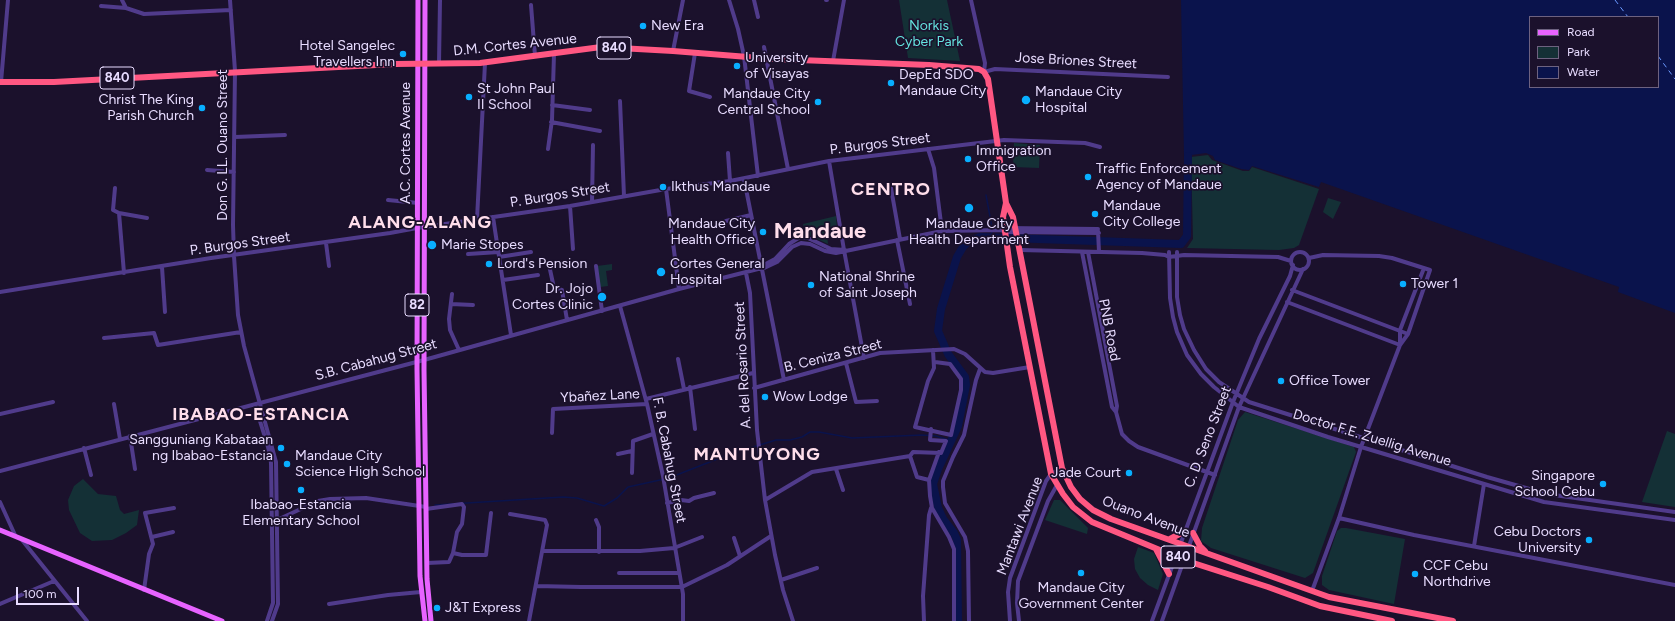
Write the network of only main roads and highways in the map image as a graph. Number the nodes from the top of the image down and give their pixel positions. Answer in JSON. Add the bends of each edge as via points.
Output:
{"nodes":[{"id":1,"x":418,"y":0,"type":"edge"},
{"id":2,"x":425,"y":0,"type":"edge"},
{"id":3,"x":422,"y":64,"type":"junction"},
{"id":4,"x":0,"y":82,"type":"edge"},
{"id":5,"x":418,"y":161,"type":"junction"},
{"id":6,"x":424,"y":162,"type":"junction"},
{"id":7,"x":1006,"y":203,"type":"junction"},
{"id":8,"x":417,"y":293,"type":"junction"},
{"id":9,"x":424,"y":293,"type":"junction"},
{"id":10,"x":417,"y":425,"type":"junction"},
{"id":11,"x":425,"y":425,"type":"junction"},
{"id":12,"x":0,"y":530,"type":"edge"},
{"id":13,"x":1185,"y":531,"type":"road end"},
{"id":14,"x":1193,"y":533,"type":"road end"},
{"id":15,"x":1170,"y":539,"type":"junction"},
{"id":16,"x":1156,"y":549,"type":"junction"},
{"id":17,"x":1207,"y":552,"type":"junction"},
{"id":18,"x":1169,"y":574,"type":"road end"},
{"id":19,"x":222,"y":621,"type":"edge"},
{"id":20,"x":425,"y":621,"type":"edge"},
{"id":21,"x":431,"y":621,"type":"edge"},
{"id":22,"x":1392,"y":621,"type":"edge"},
{"id":23,"x":1453,"y":621,"type":"edge"}],
"edges":[{"from":1,"to":3,"type":"main road","name":"A.C. Cortes Avenue","number":"82"},
{"from":2,"to":3,"type":"main road","name":"A.C. Cortes Avenue","number":"82"},
{"from":3,"to":4,"type":"highway","name":"D.M. Cortes Avenue","number":"840","via":[[235,71],[54,82]]},
{"from":3,"to":5,"type":"main road","name":"A.C. Cortes Avenue","number":"82"},
{"from":3,"to":6,"type":"main road","name":"A.C. Cortes Avenue","number":"82"},
{"from":3,"to":7,"type":"highway","name":"D.M. Cortes Avenue","number":"840","via":[[485,63],[601,47],[977,68],[984,72],[988,79]]},
{"from":5,"to":6,"type":"main road"},
{"from":5,"to":8,"type":"main road","name":"A.C. Cortes Avenue","number":"82"},
{"from":6,"to":9,"type":"main road","name":"A.C. Cortes Avenue","number":"82"},
{"from":7,"to":15,"type":"highway","name":"Ouano Avenue","number":"840","via":[[1013,215],[1062,468],[1069,483],[1080,499],[1093,510],[1110,519]]},
{"from":7,"to":16,"type":"highway","name":"Ouano Avenue","number":"840","via":[[1003,231],[1051,474],[1073,507],[1092,522]]},
{"from":8,"to":9,"type":"main road"},
{"from":8,"to":10,"type":"main road","name":"A.C. Cortes Avenue","number":"82"},
{"from":9,"to":11,"type":"main road","name":"A.C. Cortes Avenue","number":"82"},
{"from":10,"to":11,"type":"main road"},
{"from":10,"to":20,"type":"main road","name":"A.C. Cortes Avenue","number":"82","via":[[421,592]]},
{"from":11,"to":21,"type":"main road","name":"A.C. Cortes Avenue","number":"82","via":[[426,563]]},
{"from":12,"to":19,"type":"main road"},
{"from":13,"to":15,"type":"highway"},
{"from":14,"to":17,"type":"highway","via":[[1200,546]]},
{"from":15,"to":17,"type":"highway","name":"Ouano Avenue","number":"840"},
{"from":16,"to":18,"type":"highway"},
{"from":16,"to":22,"type":"highway","name":"Ouano Avenue","number":"840","via":[[1325,607]]},
{"from":17,"to":23,"type":"highway","name":"Ouano Avenue","number":"840","via":[[1329,596]]}]}
